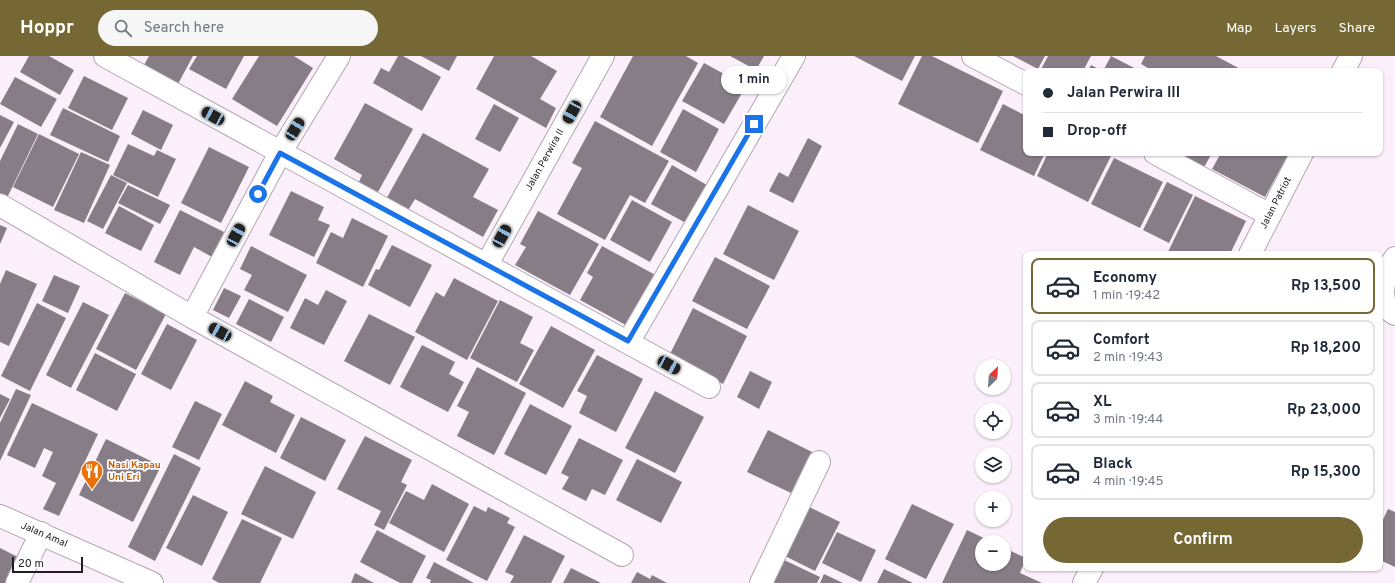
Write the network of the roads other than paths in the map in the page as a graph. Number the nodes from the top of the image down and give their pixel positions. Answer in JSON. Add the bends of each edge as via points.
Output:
{"nodes":[{"id":1,"x":105,"y":56,"type":"edge"},
{"id":2,"x":339,"y":56,"type":"edge"},
{"id":3,"x":603,"y":56,"type":"edge"},
{"id":4,"x":794,"y":56,"type":"edge"},
{"id":5,"x":973,"y":56,"type":"edge"},
{"id":6,"x":1351,"y":56,"type":"edge"},
{"id":7,"x":1345,"y":68,"type":"edge"},
{"id":8,"x":1023,"y":82,"type":"edge"},
{"id":9,"x":280,"y":153,"type":"junction"},
{"id":10,"x":1161,"y":156,"type":"edge"},
{"id":11,"x":1300,"y":156,"type":"edge"},
{"id":12,"x":0,"y":205,"type":"edge"},
{"id":13,"x":1270,"y":215,"type":"junction"},
{"id":14,"x":1252,"y":251,"type":"edge"},
{"id":15,"x":1395,"y":258,"type":"edge"},
{"id":16,"x":487,"y":264,"type":"junction"},
{"id":17,"x":1395,"y":314,"type":"edge"},
{"id":18,"x":192,"y":317,"type":"junction"},
{"id":19,"x":628,"y":341,"type":"junction"},
{"id":20,"x":709,"y":387,"type":"dead end"},
{"id":21,"x":819,"y":462,"type":"dead end"},
{"id":22,"x":0,"y":516,"type":"edge"},
{"id":23,"x":41,"y":533,"type":"junction"},
{"id":24,"x":622,"y":555,"type":"dead end"},
{"id":25,"x":1090,"y":571,"type":"edge"},
{"id":26,"x":17,"y":583,"type":"edge"},
{"id":27,"x":152,"y":583,"type":"edge"},
{"id":28,"x":761,"y":583,"type":"edge"},
{"id":29,"x":1084,"y":583,"type":"edge"}],
"edges":[{"from":1,"to":9,"type":"street"},
{"from":2,"to":9,"type":"street"},
{"from":3,"to":16,"type":"street","name":"Jalan Perwira II"},
{"from":4,"to":19,"type":"street"},
{"from":5,"to":8,"type":"street"},
{"from":6,"to":7,"type":"street"},
{"from":9,"to":16,"type":"street"},
{"from":9,"to":18,"type":"street"},
{"from":10,"to":13,"type":"street"},
{"from":11,"to":13,"type":"street","name":"Jalan Patriot"},
{"from":12,"to":18,"type":"street"},
{"from":13,"to":14,"type":"street","name":"Jalan Patriot"},
{"from":15,"to":17,"type":"street","via":[[1383,284],[1383,298]]},
{"from":16,"to":19,"type":"street"},
{"from":18,"to":24,"type":"street"},
{"from":19,"to":20,"type":"street"},
{"from":21,"to":28,"type":"street"},
{"from":22,"to":23,"type":"street","name":"Jalan Amal"},
{"from":23,"to":26,"type":"street"},
{"from":23,"to":27,"type":"street","name":"Jalan Amal"},
{"from":25,"to":29,"type":"street"}]}
